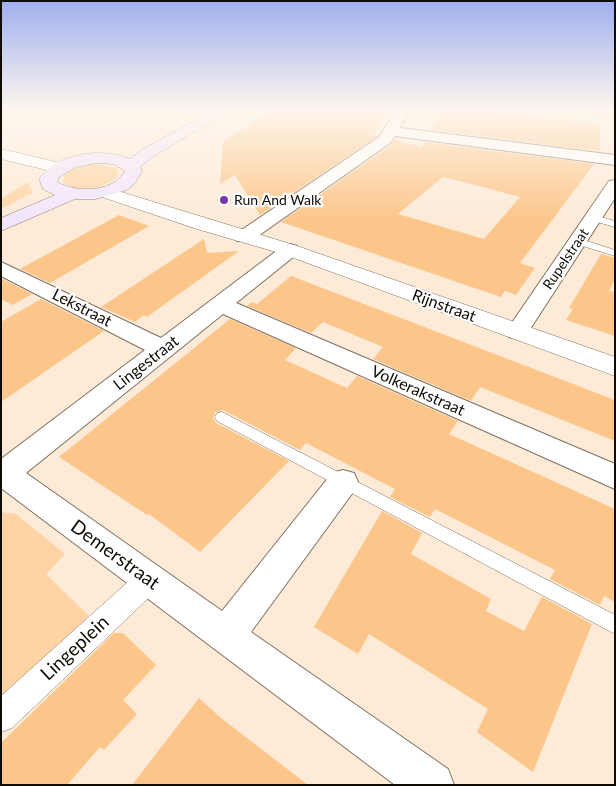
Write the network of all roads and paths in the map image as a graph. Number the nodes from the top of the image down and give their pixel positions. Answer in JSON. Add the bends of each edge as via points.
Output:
{"nodes":[{"id":1,"x":143,"y":147,"type":"edge"},
{"id":2,"x":159,"y":147,"type":"edge"},
{"id":3,"x":375,"y":147,"type":"edge"},
{"id":4,"x":513,"y":147,"type":"edge"},
{"id":5,"x":1,"y":154,"type":"edge"},
{"id":6,"x":113,"y":159,"type":"junction"},
{"id":7,"x":615,"y":160,"type":"edge"},
{"id":8,"x":59,"y":168,"type":"junction"},
{"id":9,"x":128,"y":174,"type":"junction"},
{"id":10,"x":50,"y":185,"type":"junction"},
{"id":11,"x":615,"y":185,"type":"edge"},
{"id":12,"x":105,"y":192,"type":"junction"},
{"id":13,"x":72,"y":194,"type":"junction"},
{"id":14,"x":1,"y":214,"type":"edge"},
{"id":15,"x":593,"y":218,"type":"junction"},
{"id":16,"x":615,"y":224,"type":"edge"},
{"id":17,"x":1,"y":225,"type":"edge"},
{"id":18,"x":246,"y":235,"type":"junction"},
{"id":19,"x":577,"y":241,"type":"junction"},
{"id":20,"x":281,"y":247,"type":"junction"},
{"id":21,"x":615,"y":253,"type":"edge"},
{"id":22,"x":1,"y":268,"type":"edge"},
{"id":23,"x":221,"y":305,"type":"junction"},
{"id":24,"x":517,"y":332,"type":"junction"},
{"id":25,"x":162,"y":350,"type":"junction"},
{"id":26,"x":615,"y":367,"type":"edge"},
{"id":27,"x":222,"y":417,"type":"dead end"},
{"id":28,"x":3,"y":475,"type":"edge"},
{"id":29,"x":615,"y":477,"type":"edge"},
{"id":30,"x":343,"y":482,"type":"junction"},
{"id":31,"x":149,"y":580,"type":"junction"},
{"id":32,"x":615,"y":625,"type":"edge"},
{"id":33,"x":226,"y":636,"type":"junction"},
{"id":34,"x":1,"y":717,"type":"edge"},
{"id":35,"x":432,"y":785,"type":"edge"}],
"edges":[{"from":1,"to":6,"type":"main road"},
{"from":2,"to":9,"type":"main road","via":[[146,154]]},
{"from":3,"to":18,"type":"street"},
{"from":4,"to":7,"type":"street"},
{"from":5,"to":8,"type":"street"},
{"from":6,"to":8,"type":"main road","via":[[84,160]]},
{"from":6,"to":9,"type":"main road"},
{"from":8,"to":10,"type":"main road","via":[[48,179]]},
{"from":9,"to":12,"type":"main road"},
{"from":9,"to":18,"type":"street","name":"Rijnstraat","via":[[131,189]]},
{"from":10,"to":13,"type":"main road","via":[[55,190]]},
{"from":10,"to":14,"type":"main road","via":[[27,202]]},
{"from":11,"to":15,"type":"street","name":"Rupelstraat"},
{"from":12,"to":13,"type":"main road"},
{"from":12,"to":18,"type":"street","name":"Rijnstraat"},
{"from":13,"to":17,"type":"main road"},
{"from":15,"to":16,"type":"lane"},
{"from":15,"to":19,"type":"street","name":"Rupelstraat"},
{"from":18,"to":20,"type":"street","name":"Rijnstraat"},
{"from":19,"to":21,"type":"lane"},
{"from":19,"to":24,"type":"street","name":"Rupelstraat"},
{"from":20,"to":23,"type":"street","name":"Lingestraat"},
{"from":20,"to":24,"type":"street","name":"Rijnstraat"},
{"from":22,"to":25,"type":"street","name":"Lekstraat"},
{"from":23,"to":25,"type":"street","name":"Lingestraat"},
{"from":23,"to":29,"type":"street","name":"Volkerakstraat"},
{"from":24,"to":26,"type":"street","name":"Rijnstraat"},
{"from":25,"to":28,"type":"street","name":"Lingestraat"},
{"from":27,"to":30,"type":"lane"},
{"from":28,"to":31,"type":"street","name":"Demerstraat"},
{"from":30,"to":32,"type":"lane"},
{"from":30,"to":33,"type":"street"},
{"from":31,"to":33,"type":"street","name":"Demerstraat"},
{"from":31,"to":34,"type":"street","name":"Lingeplein"},
{"from":33,"to":35,"type":"street","name":"Demerstraat"}]}
